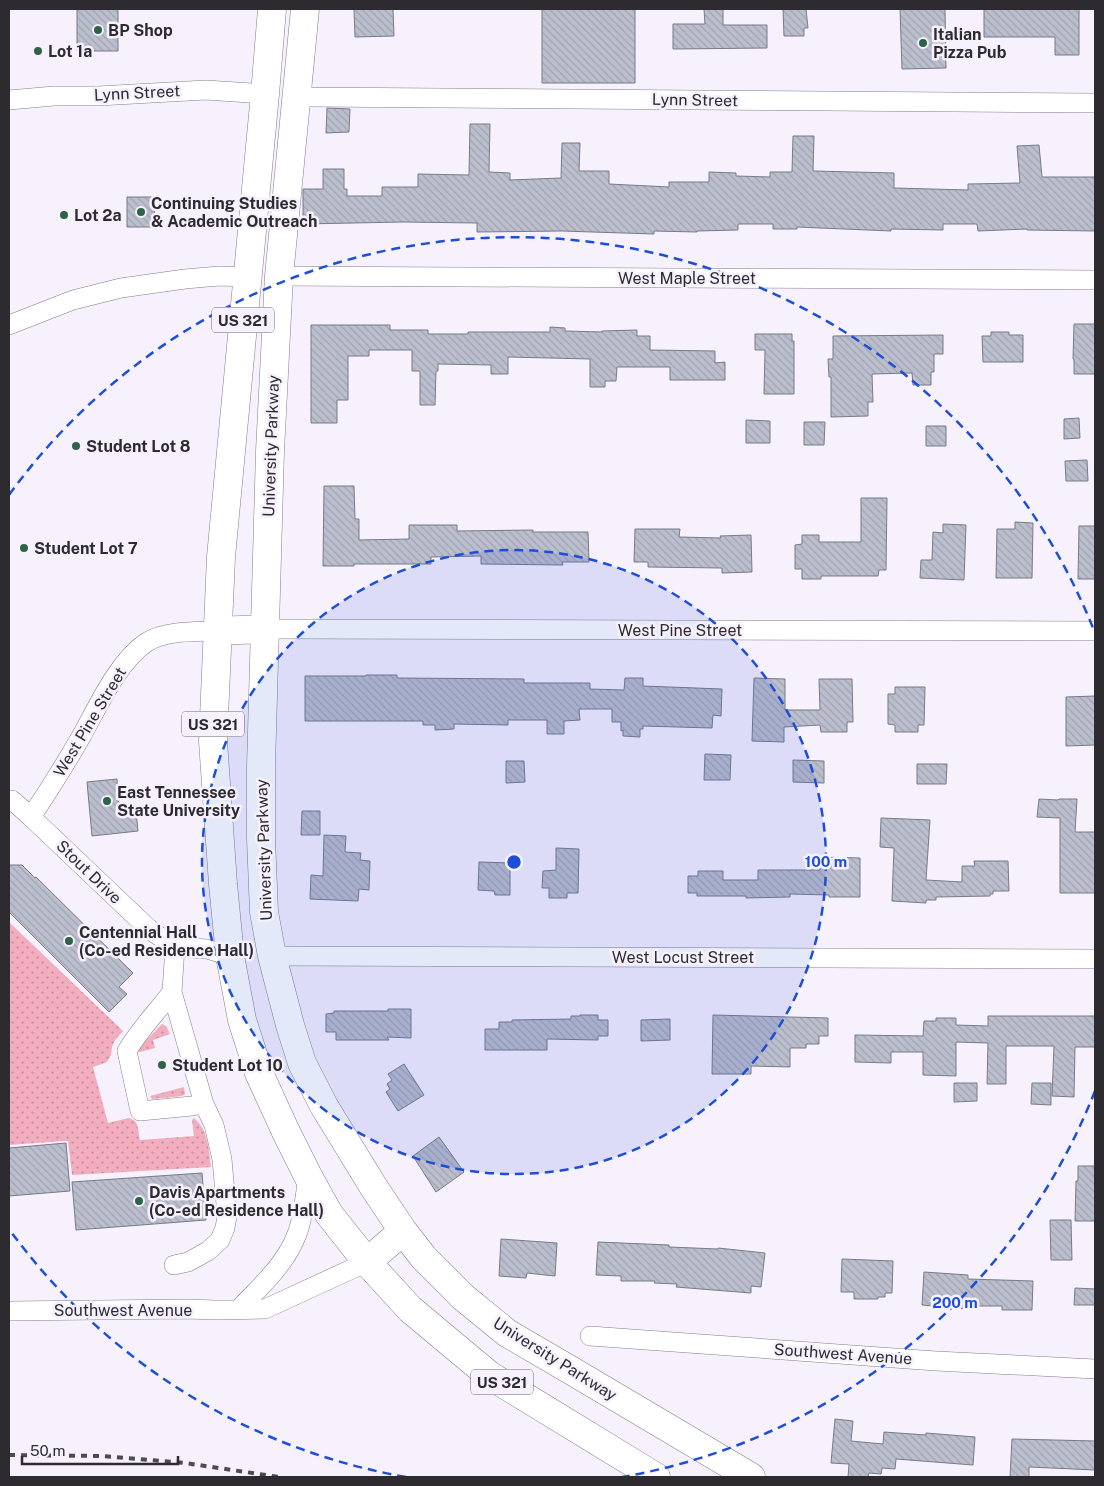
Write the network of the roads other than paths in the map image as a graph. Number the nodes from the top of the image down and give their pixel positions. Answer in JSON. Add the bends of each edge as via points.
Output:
{"nodes":[{"id":1,"x":272,"y":9,"type":"edge"},
{"id":2,"x":305,"y":9,"type":"edge"},
{"id":3,"x":265,"y":94,"type":"junction"},
{"id":4,"x":296,"y":95,"type":"junction"},
{"id":5,"x":9,"y":100,"type":"edge"},
{"id":6,"x":1095,"y":103,"type":"edge"},
{"id":7,"x":279,"y":276,"type":"junction"},
{"id":8,"x":247,"y":277,"type":"junction"},
{"id":9,"x":1095,"y":280,"type":"edge"},
{"id":10,"x":9,"y":325,"type":"edge"},
{"id":11,"x":264,"y":629,"type":"junction"},
{"id":12,"x":218,"y":631,"type":"junction"},
{"id":13,"x":1095,"y":631,"type":"edge"},
{"id":14,"x":9,"y":800,"type":"edge"},
{"id":15,"x":9,"y":816,"type":"edge"},
{"id":16,"x":31,"y":816,"type":"junction"},
{"id":17,"x":175,"y":947,"type":"junction"},
{"id":18,"x":230,"y":956,"type":"junction"},
{"id":19,"x":272,"y":956,"type":"junction"},
{"id":20,"x":1095,"y":958,"type":"edge"},
{"id":21,"x":172,"y":992,"type":"junction"},
{"id":22,"x":204,"y":1104,"type":"junction"},
{"id":23,"x":308,"y":1176,"type":"junction"},
{"id":24,"x":403,"y":1231,"type":"junction"},
{"id":25,"x":367,"y":1262,"type":"junction"},
{"id":26,"x":174,"y":1265,"type":"dead end"},
{"id":27,"x":238,"y":1310,"type":"junction"},
{"id":28,"x":9,"y":1311,"type":"edge"},
{"id":29,"x":590,"y":1336,"type":"dead end"},
{"id":30,"x":1095,"y":1369,"type":"edge"},
{"id":31,"x":656,"y":1477,"type":"edge"},
{"id":32,"x":751,"y":1477,"type":"edge"}],
"edges":[{"from":1,"to":3,"type":"highway","number":"US 321"},
{"from":2,"to":4,"type":"highway","name":"University Parkway","number":"US 321"},
{"from":3,"to":5,"type":"street","name":"Lynn Street","via":[[206,90]]},
{"from":3,"to":8,"type":"highway","number":"US 321"},
{"from":4,"to":6,"type":"street","name":"Lynn Street"},
{"from":4,"to":7,"type":"highway","name":"University Parkway","number":"US 321"},
{"from":7,"to":9,"type":"street","name":"West Maple Street"},
{"from":7,"to":11,"type":"highway","name":"University Parkway","number":"US 321"},
{"from":8,"to":10,"type":"street","via":[[219,276],[121,288],[73,300]]},
{"from":8,"to":12,"type":"highway","number":"US 321","via":[[221,557]]},
{"from":11,"to":12,"type":"highway"},
{"from":11,"to":13,"type":"street","name":"West Pine Street"},
{"from":11,"to":19,"type":"highway","name":"University Parkway","number":"US 321","via":[[261,839],[264,912]]},
{"from":12,"to":16,"type":"street","name":"West Pine Street","via":[[166,634],[148,641],[135,652],[111,684]]},
{"from":12,"to":18,"type":"highway","number":"US 321","via":[[212,741]]},
{"from":14,"to":16,"type":"street","name":"Stout Drive"},
{"from":15,"to":16,"type":"street"},
{"from":16,"to":17,"type":"street","name":"Stout Drive","via":[[150,930]]},
{"from":17,"to":18,"type":"street","via":[[207,949]]},
{"from":17,"to":21,"type":"street"},
{"from":18,"to":19,"type":"highway"},
{"from":18,"to":23,"type":"highway","number":"US 321","via":[[242,1020],[259,1073]]},
{"from":19,"to":20,"type":"street","name":"West Locust Street"},
{"from":19,"to":24,"type":"highway","name":"University Parkway","number":"US 321","via":[[302,1064],[329,1114]]},
{"from":21,"to":22,"type":"street"},
{"from":21,"to":22,"type":"street","via":[[132,1040],[127,1051],[140,1111]]},
{"from":22,"to":26,"type":"street","via":[[214,1125],[222,1159],[227,1209],[225,1228],[220,1240],[208,1251],[188,1262]]},
{"from":23,"to":25,"type":"highway","number":"US 321","via":[[330,1214]]},
{"from":23,"to":27,"type":"street","via":[[302,1219],[290,1248]]},
{"from":24,"to":25,"type":"highway"},
{"from":24,"to":32,"type":"highway","name":"University Parkway","number":"US 321","via":[[457,1291],[507,1334]]},
{"from":25,"to":27,"type":"street","name":"Southwest Avenue","via":[[265,1309]]},
{"from":25,"to":31,"type":"highway","number":"US 321","via":[[410,1308],[489,1375]]},
{"from":27,"to":28,"type":"street","name":"Southwest Avenue"},
{"from":29,"to":30,"type":"street","name":"Southwest Avenue"}]}
